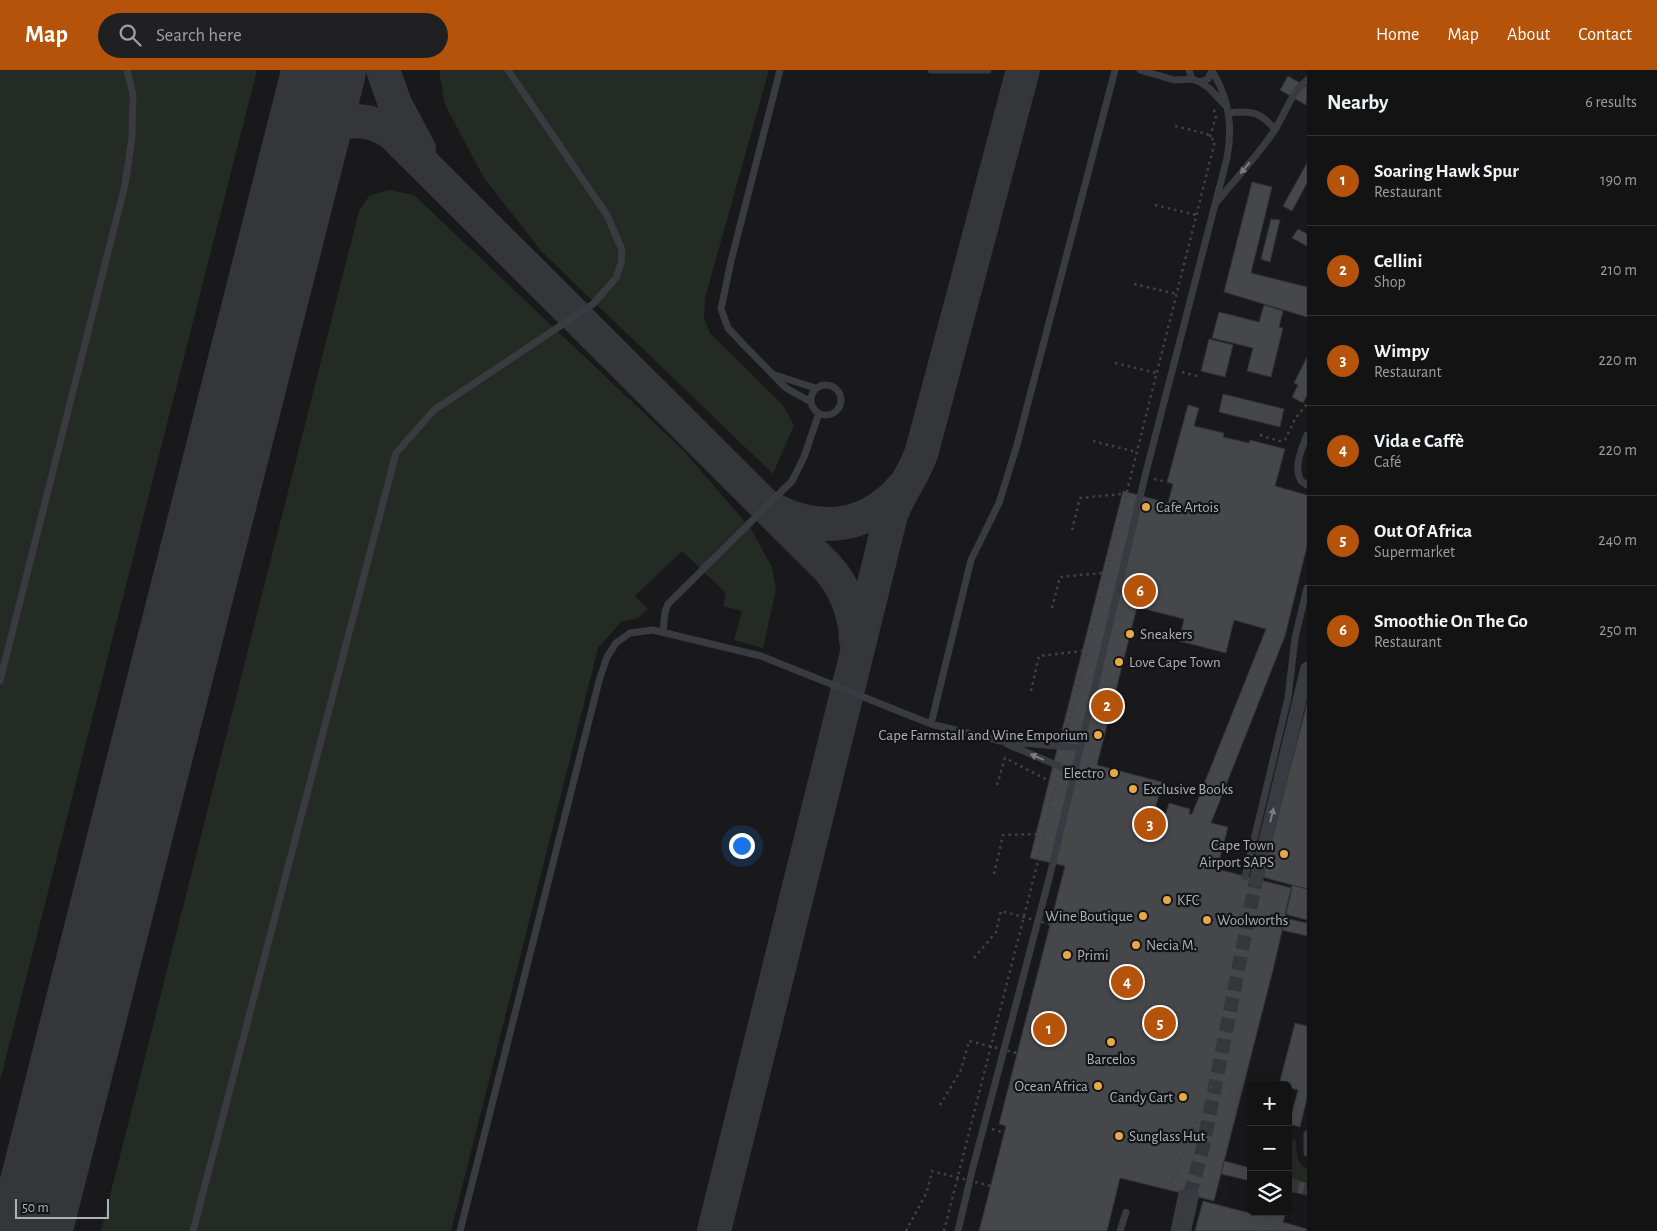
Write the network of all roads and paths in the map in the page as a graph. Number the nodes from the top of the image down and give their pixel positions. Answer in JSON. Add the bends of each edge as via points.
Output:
{"nodes":[{"id":1,"x":127,"y":70,"type":"edge"},
{"id":2,"x":508,"y":70,"type":"edge"},
{"id":3,"x":780,"y":70,"type":"edge"},
{"id":4,"x":931,"y":70,"type":"edge"},
{"id":5,"x":988,"y":70,"type":"edge"},
{"id":6,"x":1115,"y":70,"type":"edge"},
{"id":7,"x":1140,"y":70,"type":"edge"},
{"id":8,"x":1188,"y":70,"type":"edge"},
{"id":9,"x":1212,"y":70,"type":"edge"},
{"id":10,"x":1192,"y":78,"type":"junction"},
{"id":11,"x":1307,"y":80,"type":"edge"},
{"id":12,"x":1200,"y":82,"type":"junction"},
{"id":13,"x":1228,"y":110,"type":"junction"},
{"id":14,"x":1175,"y":126,"type":"dead end"},
{"id":15,"x":1275,"y":130,"type":"junction"},
{"id":16,"x":1155,"y":205,"type":"dead end"},
{"id":17,"x":1214,"y":205,"type":"junction"},
{"id":18,"x":1196,"y":215,"type":"junction"},
{"id":19,"x":1134,"y":284,"type":"dead end"},
{"id":20,"x":1176,"y":294,"type":"junction"},
{"id":21,"x":1115,"y":363,"type":"dead end"},
{"id":22,"x":772,"y":373,"type":"junction"},
{"id":23,"x":1156,"y":373,"type":"junction"},
{"id":24,"x":815,"y":388,"type":"junction"},
{"id":25,"x":811,"y":402,"type":"junction"},
{"id":26,"x":1307,"y":404,"type":"edge"},
{"id":27,"x":819,"y":413,"type":"junction"},
{"id":28,"x":1260,"y":435,"type":"dead end"},
{"id":29,"x":1307,"y":435,"type":"edge"},
{"id":30,"x":1093,"y":442,"type":"dead end"},
{"id":31,"x":1136,"y":452,"type":"junction"},
{"id":32,"x":1307,"y":484,"type":"edge"},
{"id":33,"x":1122,"y":494,"type":"dead end"},
{"id":34,"x":1072,"y":530,"type":"dead end"},
{"id":35,"x":1102,"y":572,"type":"dead end"},
{"id":36,"x":1307,"y":588,"type":"edge"},
{"id":37,"x":1052,"y":608,"type":"dead end"},
{"id":38,"x":663,"y":632,"type":"junction"},
{"id":39,"x":1082,"y":651,"type":"dead end"},
{"id":40,"x":1307,"y":669,"type":"edge"},
{"id":41,"x":0,"y":681,"type":"edge"},
{"id":42,"x":1031,"y":691,"type":"dead end"},
{"id":43,"x":931,"y":724,"type":"junction"},
{"id":44,"x":1000,"y":741,"type":"junction"},
{"id":45,"x":1063,"y":747,"type":"junction"},
{"id":46,"x":1079,"y":748,"type":"junction"},
{"id":47,"x":1058,"y":766,"type":"junction"},
{"id":48,"x":1073,"y":772,"type":"junction"},
{"id":49,"x":1049,"y":782,"type":"dead end"},
{"id":50,"x":998,"y":785,"type":"dead end"},
{"id":51,"x":1036,"y":834,"type":"dead end"},
{"id":52,"x":994,"y":874,"type":"dead end"},
{"id":53,"x":1250,"y":878,"type":"joint"},
{"id":54,"x":1050,"y":924,"type":"dead end"},
{"id":55,"x":974,"y":958,"type":"dead end"},
{"id":56,"x":1017,"y":1053,"type":"dead end"},
{"id":57,"x":1218,"y":1071,"type":"dead end"},
{"id":58,"x":940,"y":1106,"type":"dead end"},
{"id":59,"x":1307,"y":1134,"type":"edge"},
{"id":60,"x":1307,"y":1153,"type":"edge"},
{"id":61,"x":991,"y":1186,"type":"dead end"},
{"id":62,"x":1184,"y":1192,"type":"junction"},
{"id":63,"x":1126,"y":1212,"type":"dead end"},
{"id":64,"x":193,"y":1231,"type":"edge"},
{"id":65,"x":460,"y":1231,"type":"edge"},
{"id":66,"x":906,"y":1231,"type":"edge"},
{"id":67,"x":944,"y":1231,"type":"edge"},
{"id":68,"x":958,"y":1231,"type":"edge"},
{"id":69,"x":1120,"y":1231,"type":"edge"},
{"id":70,"x":1174,"y":1231,"type":"edge"},
{"id":71,"x":1184,"y":1231,"type":"edge"}],
"edges":[{"from":1,"to":41,"type":"lane","via":[[133,94],[132,138],[125,185]]},
{"from":2,"to":64,"type":"lane","via":[[607,216],[622,250],[621,263],[616,278],[592,304],[434,410],[396,453]]},
{"from":3,"to":22,"type":"lane","via":[[731,261],[722,309],[728,328]]},
{"from":4,"to":5,"type":"lane"},
{"from":6,"to":43,"type":"lane","via":[[1017,445],[1001,499],[971,560]]},
{"from":7,"to":10,"type":"lane","via":[[1174,80]]},
{"from":8,"to":10,"type":"lane"},
{"from":9,"to":12,"type":"lane","via":[[1208,79]]},
{"from":9,"to":13,"type":"lane","via":[[1220,83]]},
{"from":10,"to":12,"type":"lane"},
{"from":11,"to":15,"type":"lane"},
{"from":12,"to":13,"type":"lane"},
{"from":13,"to":15,"type":"lane","via":[[1258,113]]},
{"from":13,"to":17,"type":"lane","via":[[1231,137]]},
{"from":14,"to":18,"type":"path","via":[[1207,134],[1215,141]]},
{"from":15,"to":17,"type":"lane","one_way":true},
{"from":16,"to":18,"type":"path"},
{"from":17,"to":46,"type":"lane"},
{"from":18,"to":20,"type":"path"},
{"from":19,"to":20,"type":"path"},
{"from":20,"to":23,"type":"path"},
{"from":21,"to":23,"type":"path"},
{"from":22,"to":24,"type":"lane"},
{"from":22,"to":25,"type":"lane","via":[[786,388]]},
{"from":23,"to":31,"type":"path"},
{"from":24,"to":25,"type":"lane"},
{"from":24,"to":27,"type":"lane","via":[[830,384],[841,395],[841,405],[834,413]]},
{"from":25,"to":27,"type":"lane"},
{"from":26,"to":28,"type":"path","via":[[1285,440]]},
{"from":27,"to":38,"type":"lane","via":[[802,464],[792,481],[668,604]]},
{"from":29,"to":32,"type":"lane","via":[[1298,471],[1301,481]]},
{"from":30,"to":31,"type":"path"},
{"from":31,"to":45,"type":"path"},
{"from":33,"to":34,"type":"path","via":[[1080,498]]},
{"from":35,"to":37,"type":"path","via":[[1060,577]]},
{"from":36,"to":53,"type":"lane","via":[[1288,698]]},
{"from":38,"to":43,"type":"lane","via":[[761,656]]},
{"from":38,"to":65,"type":"lane","via":[[645,629],[625,636],[610,650],[604,665]]},
{"from":39,"to":42,"type":"path","via":[[1040,656]]},
{"from":53,"to":40,"type":"street","one_way":true},
{"from":43,"to":44,"type":"lane"},
{"from":44,"to":45,"type":"lane"},
{"from":47,"to":44,"type":"lane","one_way":true},
{"from":45,"to":46,"type":"lane"},
{"from":46,"to":48,"type":"lane"},
{"from":47,"to":48,"type":"lane"},
{"from":47,"to":67,"type":"path","via":[[1039,857]]},
{"from":48,"to":68,"type":"lane","via":[[1048,884]]},
{"from":49,"to":50,"type":"path","via":[[1005,758]]},
{"from":51,"to":52,"type":"path","via":[[1003,835]]},
{"from":54,"to":55,"type":"path","bridge":true,"via":[[1001,911],[996,932]]},
{"from":56,"to":58,"type":"path","bridge":true,"via":[[969,1041],[961,1070]]},
{"from":57,"to":62,"type":"path","via":[[1170,1185]]},
{"from":59,"to":60,"type":"lane"},
{"from":61,"to":66,"type":"path","bridge":true,"via":[[932,1172],[926,1192]]},
{"from":62,"to":70,"type":"lane"},
{"from":62,"to":71,"type":"street"},
{"from":63,"to":69,"type":"lane"}]}
